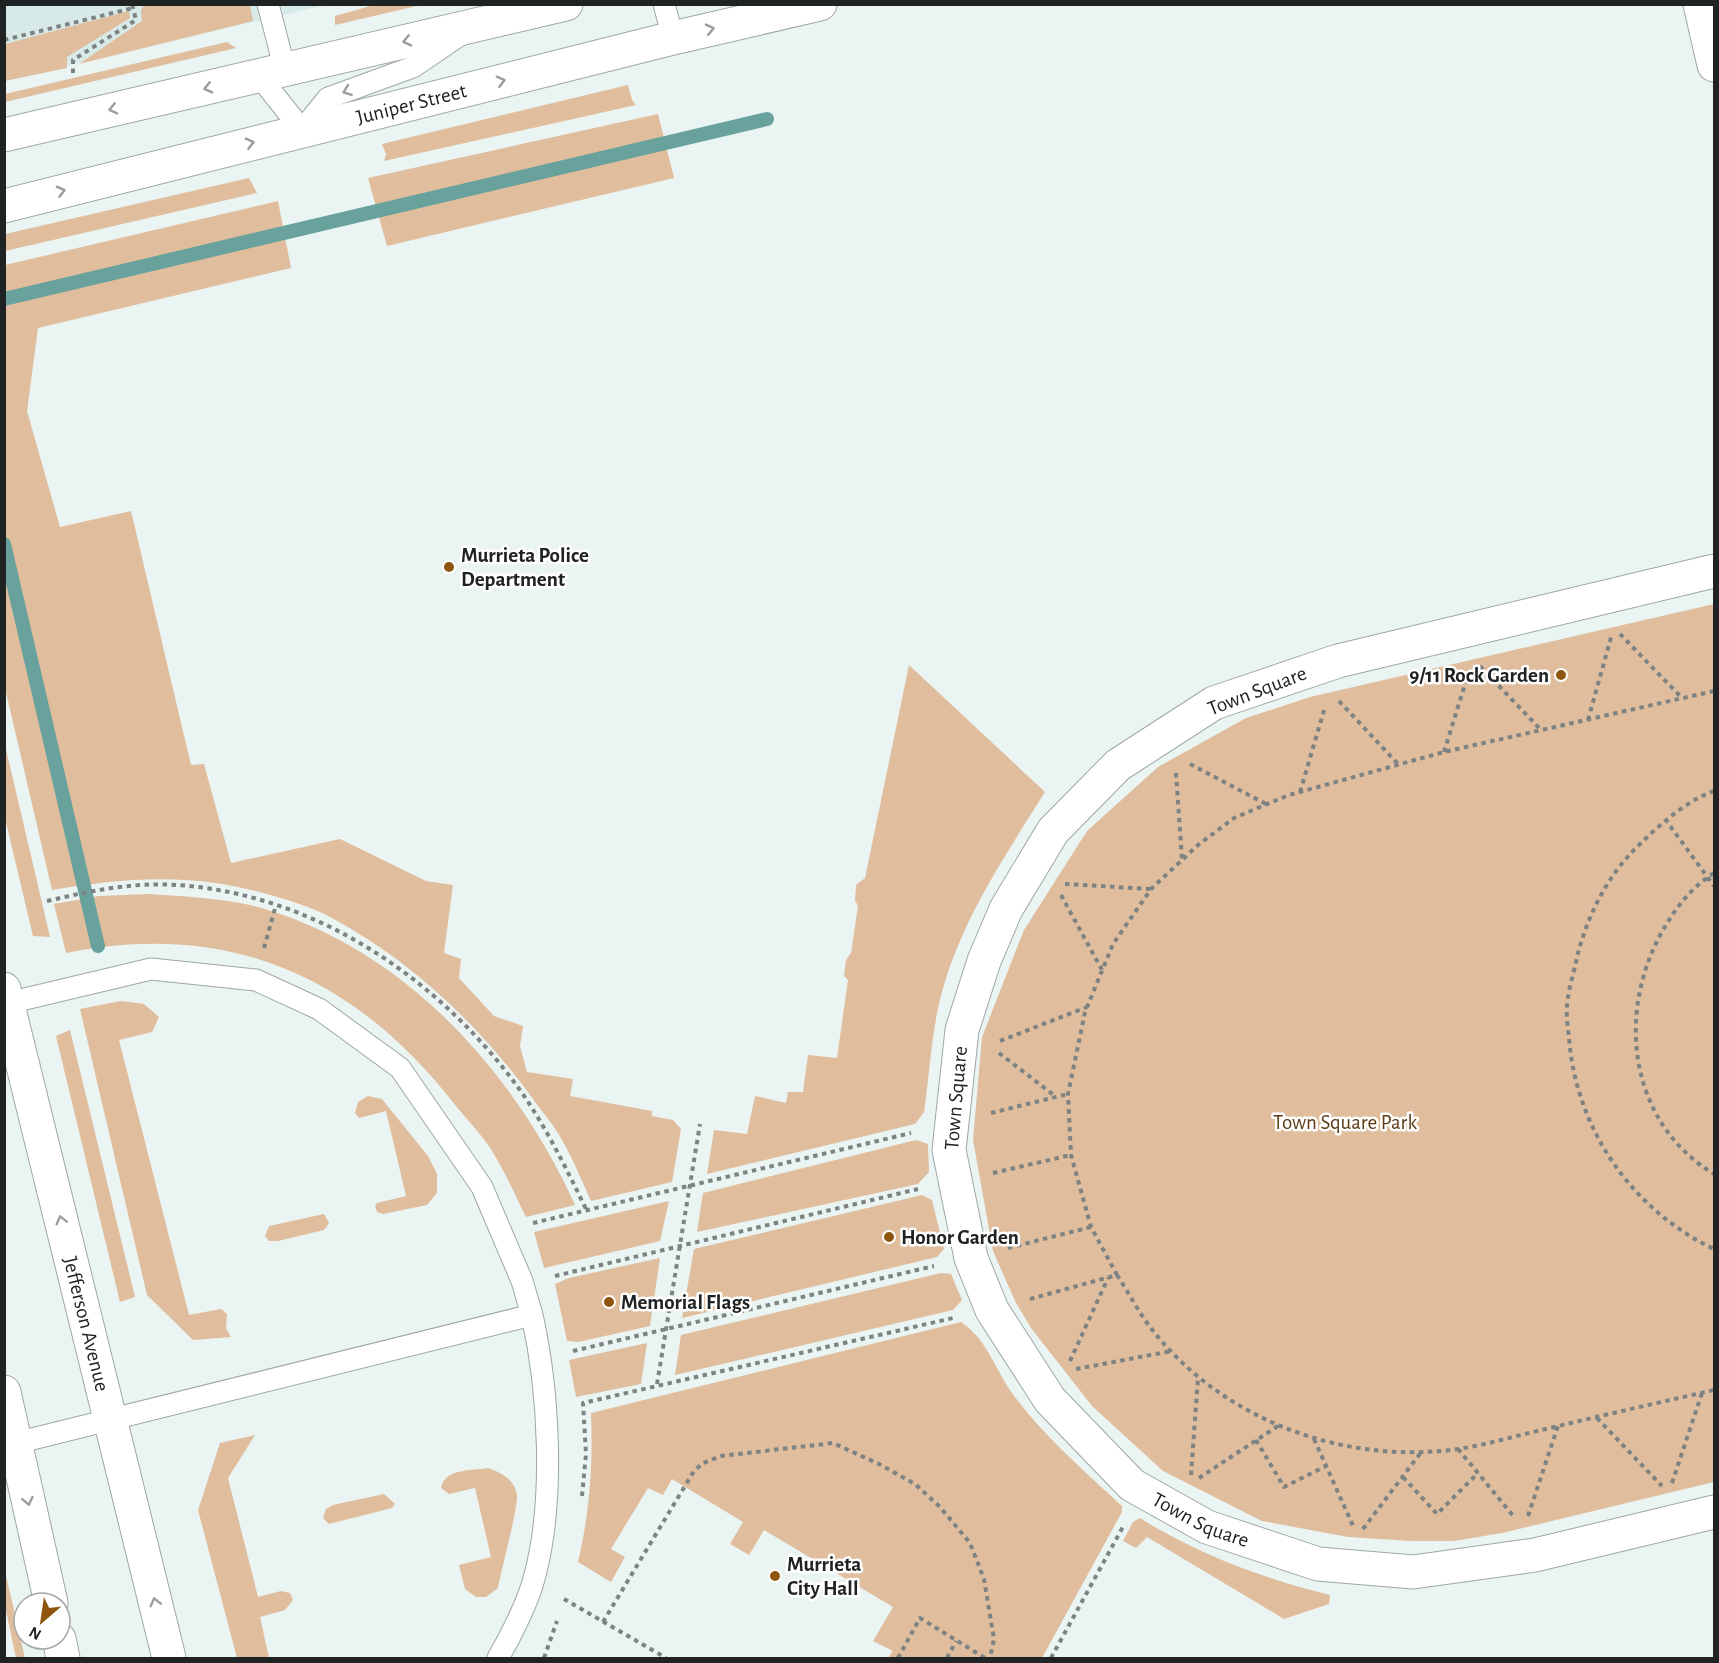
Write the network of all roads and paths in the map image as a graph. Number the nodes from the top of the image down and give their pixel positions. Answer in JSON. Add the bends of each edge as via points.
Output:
{"nodes":[{"id":1,"x":268,"y":4,"type":"edge"},
{"id":2,"x":566,"y":4,"type":"edge"},
{"id":3,"x":664,"y":4,"type":"edge"},
{"id":4,"x":820,"y":4,"type":"edge"},
{"id":5,"x":1700,"y":4,"type":"edge"},
{"id":6,"x":133,"y":6,"type":"edge"},
{"id":7,"x":472,"y":26,"type":"junction"},
{"id":8,"x":673,"y":38,"type":"junction"},
{"id":9,"x":4,"y":39,"type":"edge"},
{"id":10,"x":1714,"y":65,"type":"edge"},
{"id":11,"x":73,"y":73,"type":"dead end"},
{"id":12,"x":272,"y":73,"type":"junction"},
{"id":13,"x":302,"y":130,"type":"junction"},
{"id":14,"x":4,"y":135,"type":"edge"},
{"id":15,"x":4,"y":206,"type":"edge"},
{"id":16,"x":1714,"y":572,"type":"edge"},
{"id":17,"x":1714,"y":691,"type":"edge"},
{"id":18,"x":1682,"y":698,"type":"junction"},
{"id":19,"x":1338,"y":700,"type":"dead end"},
{"id":20,"x":1327,"y":703,"type":"dead end"},
{"id":21,"x":1588,"y":720,"type":"junction"},
{"id":22,"x":1542,"y":730,"type":"junction"},
{"id":23,"x":1444,"y":752,"type":"junction"},
{"id":24,"x":1185,"y":762,"type":"dead end"},
{"id":25,"x":1398,"y":764,"type":"junction"},
{"id":26,"x":1175,"y":768,"type":"dead end"},
{"id":27,"x":1714,"y":791,"type":"edge"},
{"id":28,"x":1300,"y":792,"type":"junction"},
{"id":29,"x":1266,"y":805,"type":"junction"},
{"id":30,"x":1665,"y":819,"type":"junction"},
{"id":31,"x":1182,"y":859,"type":"junction"},
{"id":32,"x":1714,"y":873,"type":"edge"},
{"id":33,"x":1708,"y":877,"type":"junction"},
{"id":34,"x":1054,"y":883,"type":"dead end"},
{"id":35,"x":1714,"y":886,"type":"edge"},
{"id":36,"x":1151,"y":889,"type":"junction"},
{"id":37,"x":1059,"y":893,"type":"dead end"},
{"id":38,"x":47,"y":901,"type":"dead end"},
{"id":39,"x":276,"y":905,"type":"junction"},
{"id":40,"x":261,"y":958,"type":"dead end"},
{"id":41,"x":1102,"y":970,"type":"junction"},
{"id":42,"x":6,"y":996,"type":"edge"},
{"id":43,"x":1087,"y":1007,"type":"junction"},
{"id":44,"x":988,"y":1045,"type":"dead end"},
{"id":45,"x":997,"y":1052,"type":"dead end"},
{"id":46,"x":1068,"y":1094,"type":"junction"},
{"id":47,"x":1055,"y":1097,"type":"junction"},
{"id":48,"x":700,"y":1124,"type":"dead end"},
{"id":49,"x":950,"y":1124,"type":"junction"},
{"id":50,"x":1071,"y":1155,"type":"junction"},
{"id":51,"x":1714,"y":1174,"type":"edge"},
{"id":52,"x":954,"y":1181,"type":"junction"},
{"id":53,"x":691,"y":1184,"type":"junction"},
{"id":54,"x":586,"y":1209,"type":"junction"},
{"id":55,"x":533,"y":1223,"type":"dead end"},
{"id":56,"x":1091,"y":1227,"type":"junction"},
{"id":57,"x":680,"y":1246,"type":"junction"},
{"id":58,"x":1714,"y":1249,"type":"edge"},
{"id":59,"x":971,"y":1258,"type":"junction"},
{"id":60,"x":1117,"y":1275,"type":"junction"},
{"id":61,"x":550,"y":1277,"type":"dead end"},
{"id":62,"x":1108,"y":1277,"type":"junction"},
{"id":63,"x":992,"y":1310,"type":"junction"},
{"id":64,"x":532,"y":1315,"type":"junction"},
{"id":65,"x":666,"y":1329,"type":"junction"},
{"id":66,"x":1172,"y":1351,"type":"junction"},
{"id":67,"x":568,"y":1352,"type":"dead end"},
{"id":68,"x":1198,"y":1377,"type":"junction"},
{"id":69,"x":657,"y":1384,"type":"junction"},
{"id":70,"x":1714,"y":1390,"type":"edge"},
{"id":71,"x":4,"y":1392,"type":"edge"},
{"id":72,"x":1702,"y":1393,"type":"junction"},
{"id":73,"x":1596,"y":1417,"type":"junction"},
{"id":74,"x":111,"y":1419,"type":"junction"},
{"id":75,"x":1278,"y":1426,"type":"junction"},
{"id":76,"x":1558,"y":1426,"type":"junction"},
{"id":77,"x":1314,"y":1438,"type":"junction"},
{"id":78,"x":1256,"y":1440,"type":"junction"},
{"id":79,"x":16,"y":1443,"type":"junction"},
{"id":80,"x":1458,"y":1449,"type":"junction"},
{"id":81,"x":1422,"y":1451,"type":"junction"},
{"id":82,"x":1326,"y":1466,"type":"junction"},
{"id":83,"x":1478,"y":1473,"type":"junction"},
{"id":84,"x":1403,"y":1477,"type":"junction"},
{"id":85,"x":1144,"y":1492,"type":"junction"},
{"id":86,"x":582,"y":1507,"type":"dead end"},
{"id":87,"x":1714,"y":1512,"type":"edge"},
{"id":88,"x":1517,"y":1520,"type":"dead end"},
{"id":89,"x":1524,"y":1528,"type":"dead end"},
{"id":90,"x":567,"y":1589,"type":"dead end"},
{"id":91,"x":48,"y":1591,"type":"edge"},
{"id":92,"x":564,"y":1599,"type":"junction"},
{"id":93,"x":561,"y":1609,"type":"dead end"},
{"id":94,"x":558,"y":1618,"type":"dead end"},
{"id":95,"x":603,"y":1622,"type":"junction"},
{"id":96,"x":957,"y":1641,"type":"junction"},
{"id":97,"x":169,"y":1659,"type":"edge"},
{"id":98,"x":498,"y":1659,"type":"edge"},
{"id":99,"x":544,"y":1659,"type":"edge"},
{"id":100,"x":666,"y":1659,"type":"edge"},
{"id":101,"x":898,"y":1659,"type":"edge"},
{"id":102,"x":946,"y":1659,"type":"edge"},
{"id":103,"x":988,"y":1659,"type":"edge"},
{"id":104,"x":1051,"y":1659,"type":"edge"}],
"edges":[{"from":1,"to":12,"type":"lane"},
{"from":2,"to":7,"type":"street"},
{"from":3,"to":8,"type":"lane"},
{"from":8,"to":4,"type":"street","name":"Juniper Street","one_way":true},
{"from":5,"to":10,"type":"street"},
{"from":6,"to":9,"type":"path"},
{"from":6,"to":11,"type":"path","via":[[136,20],[73,60]]},
{"from":7,"to":12,"type":"street","one_way":true},
{"from":7,"to":13,"type":"lane","one_way":true,"via":[[413,68],[328,98]]},
{"from":13,"to":8,"type":"street","name":"Juniper Street","one_way":true},
{"from":12,"to":13,"type":"lane"},
{"from":12,"to":14,"type":"street","one_way":true},
{"from":15,"to":13,"type":"street","name":"Juniper Street","one_way":true},
{"from":16,"to":49,"type":"street","name":"Town Square","via":[[1338,661],[1214,703],[1118,765],[1053,831],[1006,909],[962,1030]]},
{"from":17,"to":18,"type":"path"},
{"from":18,"to":21,"type":"path"},
{"from":18,"to":21,"type":"path","via":[[1614,627]]},
{"from":19,"to":25,"type":"path"},
{"from":20,"to":28,"type":"path"},
{"from":21,"to":22,"type":"path"},
{"from":22,"to":23,"type":"path"},
{"from":22,"to":23,"type":"path","via":[[1473,659]]},
{"from":23,"to":25,"type":"path"},
{"from":24,"to":29,"type":"path"},
{"from":25,"to":28,"type":"path"},
{"from":26,"to":31,"type":"path"},
{"from":27,"to":30,"type":"path"},
{"from":28,"to":29,"type":"path"},
{"from":29,"to":31,"type":"path","via":[[1234,818]]},
{"from":30,"to":33,"type":"path"},
{"from":30,"to":58,"type":"path","via":[[1615,870],[1584,929],[1567,1006],[1571,1061],[1577,1094],[1614,1165],[1650,1208]]},
{"from":31,"to":36,"type":"path"},
{"from":32,"to":33,"type":"path"},
{"from":33,"to":35,"type":"path"},
{"from":33,"to":51,"type":"path","via":[[1681,901],[1649,954],[1640,981],[1634,1034],[1642,1081],[1668,1131],[1688,1154]]},
{"from":34,"to":36,"type":"path"},
{"from":36,"to":41,"type":"path","via":[[1113,944]]},
{"from":37,"to":41,"type":"path"},
{"from":38,"to":39,"type":"path","via":[[111,887],[177,885],[242,895]]},
{"from":39,"to":40,"type":"path"},
{"from":39,"to":54,"type":"path","via":[[339,930],[386,958],[463,1022],[520,1090]]},
{"from":41,"to":43,"type":"path"},
{"from":42,"to":64,"type":"lane","via":[[152,969],[256,980],[319,1009],[400,1068],[482,1187],[522,1281]]},
{"from":74,"to":42,"type":"street","name":"Jefferson Avenue","one_way":true},
{"from":43,"to":44,"type":"path"},
{"from":43,"to":46,"type":"path"},
{"from":45,"to":47,"type":"path"},
{"from":46,"to":47,"type":"path"},
{"from":46,"to":50,"type":"path"},
{"from":47,"to":49,"type":"path"},
{"from":48,"to":53,"type":"path"},
{"from":49,"to":52,"type":"street","name":"Town Square"},
{"from":49,"to":53,"type":"path"},
{"from":50,"to":52,"type":"path"},
{"from":50,"to":56,"type":"path"},
{"from":52,"to":57,"type":"path"},
{"from":52,"to":59,"type":"street","name":"Town Square"},
{"from":53,"to":54,"type":"path"},
{"from":53,"to":57,"type":"path"},
{"from":54,"to":55,"type":"path"},
{"from":56,"to":59,"type":"path"},
{"from":56,"to":60,"type":"path"},
{"from":57,"to":61,"type":"path"},
{"from":57,"to":65,"type":"path"},
{"from":59,"to":63,"type":"street","name":"Town Square"},
{"from":59,"to":65,"type":"path"},
{"from":60,"to":62,"type":"path"},
{"from":60,"to":66,"type":"path","via":[[1153,1332]]},
{"from":62,"to":63,"type":"path"},
{"from":62,"to":66,"type":"path","via":[[1065,1371]]},
{"from":63,"to":69,"type":"path"},
{"from":63,"to":85,"type":"street","name":"Town Square","via":[[1050,1400],[1131,1485]]},
{"from":64,"to":74,"type":"lane"},
{"from":64,"to":98,"type":"lane","via":[[542,1359],[546,1503],[535,1576]]},
{"from":65,"to":67,"type":"path"},
{"from":65,"to":69,"type":"path"},
{"from":66,"to":68,"type":"path"},
{"from":68,"to":75,"type":"path","via":[[1246,1410]]},
{"from":68,"to":78,"type":"path","via":[[1190,1484]]},
{"from":69,"to":86,"type":"path","via":[[583,1403],[586,1454]]},
{"from":70,"to":72,"type":"path"},
{"from":71,"to":79,"type":"street"},
{"from":72,"to":73,"type":"path"},
{"from":72,"to":73,"type":"path","via":[[1669,1492]]},
{"from":73,"to":76,"type":"path"},
{"from":74,"to":79,"type":"lane"},
{"from":97,"to":74,"type":"street","name":"Jefferson Avenue","one_way":true},
{"from":75,"to":77,"type":"path"},
{"from":75,"to":78,"type":"path"},
{"from":76,"to":80,"type":"path"},
{"from":76,"to":89,"type":"path"},
{"from":77,"to":81,"type":"path","via":[[1346,1446]]},
{"from":77,"to":82,"type":"path"},
{"from":78,"to":82,"type":"path","via":[[1284,1487]]},
{"from":79,"to":91,"type":"street","one_way":true},
{"from":80,"to":81,"type":"path"},
{"from":80,"to":83,"type":"path"},
{"from":81,"to":84,"type":"path"},
{"from":82,"to":84,"type":"path","via":[[1358,1537]]},
{"from":83,"to":84,"type":"path","via":[[1437,1514]]},
{"from":83,"to":88,"type":"path"},
{"from":85,"to":87,"type":"street","name":"Town Square","via":[[1207,1527],[1318,1564],[1413,1572],[1534,1556]]},
{"from":85,"to":104,"type":"path"},
{"from":90,"to":92,"type":"path"},
{"from":92,"to":93,"type":"path"},
{"from":92,"to":95,"type":"path"},
{"from":94,"to":99,"type":"path"},
{"from":95,"to":100,"type":"path"},
{"from":95,"to":103,"type":"path","via":[[694,1471],[703,1463],[721,1456],[833,1443],[915,1484],[970,1543],[984,1579],[994,1639]]},
{"from":96,"to":101,"type":"path","via":[[920,1618]]},
{"from":96,"to":102,"type":"path"},
{"from":96,"to":103,"type":"path"}]}
